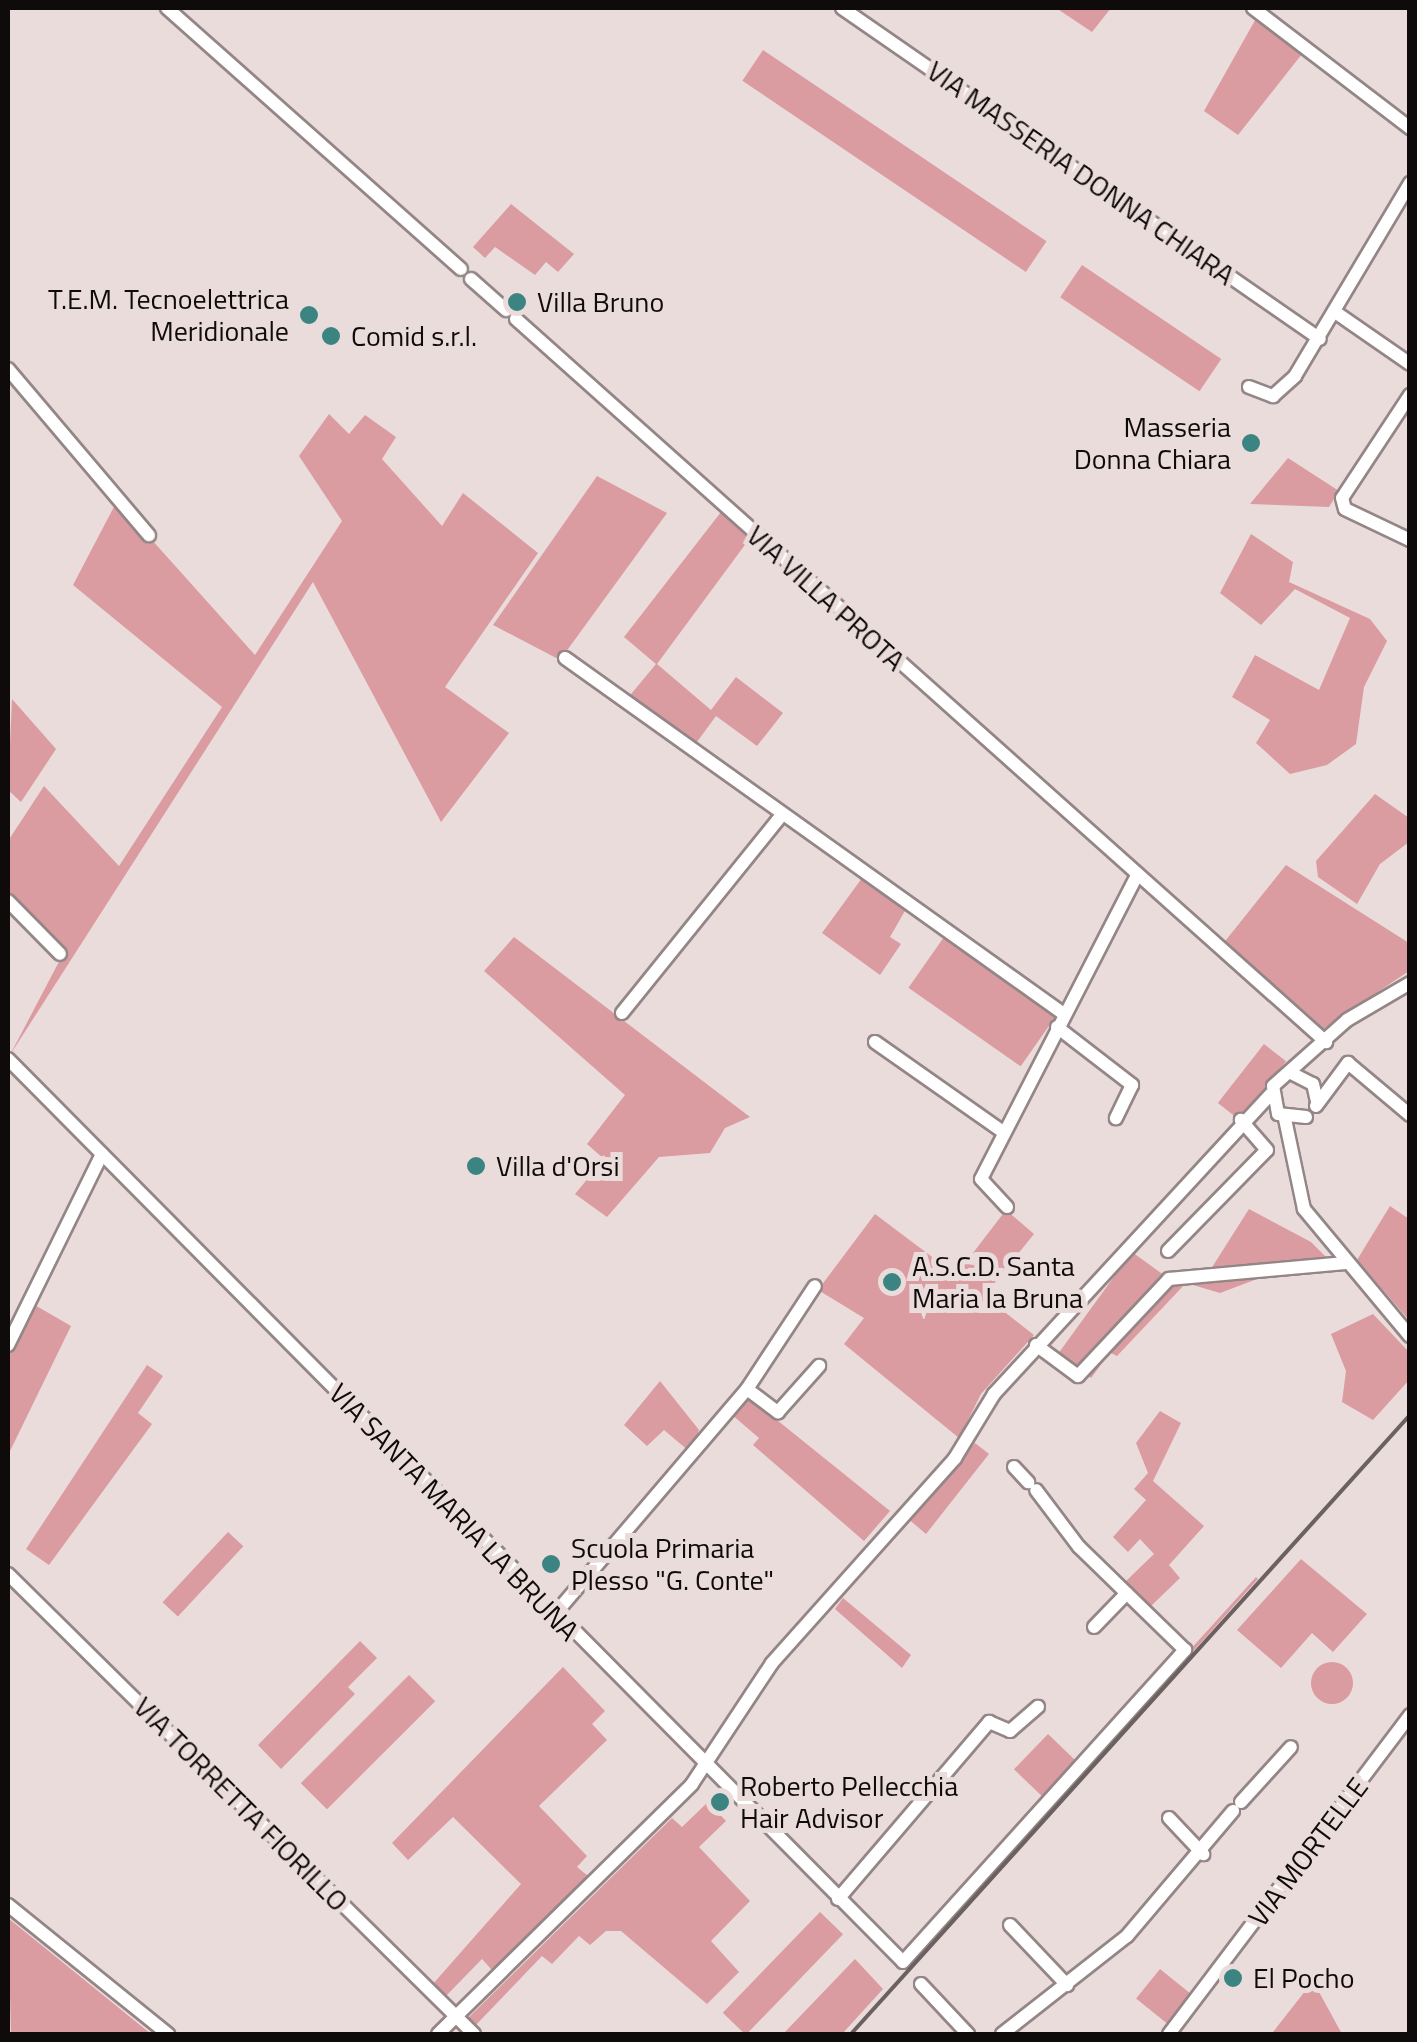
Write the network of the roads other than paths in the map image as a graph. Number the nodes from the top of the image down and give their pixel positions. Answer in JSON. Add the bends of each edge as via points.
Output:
{"nodes":[{"id":1,"x":167,"y":8,"type":"edge"},
{"id":2,"x":842,"y":8,"type":"edge"},
{"id":3,"x":1254,"y":8,"type":"edge"},
{"id":4,"x":1410,"y":128,"type":"edge"},
{"id":5,"x":1410,"y":184,"type":"edge"},
{"id":6,"x":1335,"y":312,"type":"junction"},
{"id":7,"x":1320,"y":339,"type":"junction"},
{"id":8,"x":1410,"y":364,"type":"edge"},
{"id":9,"x":8,"y":370,"type":"edge"},
{"id":10,"x":1250,"y":388,"type":"dead end"},
{"id":11,"x":1410,"y":395,"type":"edge"},
{"id":12,"x":149,"y":535,"type":"dead end"},
{"id":13,"x":1410,"y":540,"type":"edge"},
{"id":14,"x":565,"y":658,"type":"dead end"},
{"id":15,"x":782,"y":815,"type":"junction"},
{"id":16,"x":1137,"y":875,"type":"junction"},
{"id":17,"x":8,"y":901,"type":"edge"},
{"id":18,"x":60,"y":954,"type":"dead end"},
{"id":19,"x":1410,"y":983,"type":"edge"},
{"id":20,"x":622,"y":1013,"type":"dead end"},
{"id":21,"x":1060,"y":1020,"type":"junction"},
{"id":22,"x":875,"y":1042,"type":"dead end"},
{"id":23,"x":1326,"y":1042,"type":"junction"},
{"id":24,"x":8,"y":1059,"type":"edge"},
{"id":25,"x":1292,"y":1074,"type":"junction"},
{"id":26,"x":1312,"y":1082,"type":"junction"},
{"id":27,"x":1330,"y":1082,"type":"junction"},
{"id":28,"x":1271,"y":1094,"type":"junction"},
{"id":29,"x":1311,"y":1111,"type":"junction"},
{"id":30,"x":1279,"y":1114,"type":"junction"},
{"id":31,"x":1410,"y":1115,"type":"edge"},
{"id":32,"x":1244,"y":1117,"type":"junction"},
{"id":33,"x":1116,"y":1118,"type":"dead end"},
{"id":34,"x":1003,"y":1132,"type":"junction"},
{"id":35,"x":102,"y":1154,"type":"junction"},
{"id":36,"x":1293,"y":1171,"type":"junction"},
{"id":37,"x":1007,"y":1207,"type":"dead end"},
{"id":38,"x":1168,"y":1251,"type":"dead end"},
{"id":39,"x":1346,"y":1263,"type":"junction"},
{"id":40,"x":815,"y":1286,"type":"dead end"},
{"id":41,"x":1410,"y":1336,"type":"edge"},
{"id":42,"x":1036,"y":1345,"type":"junction"},
{"id":43,"x":8,"y":1346,"type":"edge"},
{"id":44,"x":819,"y":1366,"type":"dead end"},
{"id":45,"x":747,"y":1389,"type":"junction"},
{"id":46,"x":1014,"y":1467,"type":"dead end"},
{"id":47,"x":8,"y":1574,"type":"edge"},
{"id":48,"x":1127,"y":1593,"type":"junction"},
{"id":49,"x":554,"y":1615,"type":"junction"},
{"id":50,"x":1094,"y":1627,"type":"dead end"},
{"id":51,"x":1038,"y":1706,"type":"dead end"},
{"id":52,"x":1410,"y":1716,"type":"edge"},
{"id":53,"x":1403,"y":1736,"type":"edge"},
{"id":54,"x":1291,"y":1747,"type":"dead end"},
{"id":55,"x":706,"y":1767,"type":"junction"},
{"id":56,"x":1170,"y":1818,"type":"dead end"},
{"id":57,"x":1202,"y":1854,"type":"junction"},
{"id":58,"x":838,"y":1899,"type":"junction"},
{"id":59,"x":8,"y":1904,"type":"edge"},
{"id":60,"x":1010,"y":1925,"type":"dead end"},
{"id":61,"x":920,"y":1984,"type":"dead end"},
{"id":62,"x":1067,"y":1985,"type":"junction"},
{"id":63,"x":456,"y":2017,"type":"junction"},
{"id":64,"x":168,"y":2034,"type":"edge"},
{"id":65,"x":438,"y":2034,"type":"edge"},
{"id":66,"x":474,"y":2034,"type":"edge"},
{"id":67,"x":968,"y":2034,"type":"edge"},
{"id":68,"x":1002,"y":2034,"type":"edge"},
{"id":69,"x":1169,"y":2034,"type":"edge"}],
"edges":[{"from":1,"to":16,"type":"street","name":"VIA VILLA PROTA"},
{"from":2,"to":7,"type":"street","name":"VIA MASSERIA DONNA CHIARA"},
{"from":3,"to":4,"type":"street"},
{"from":5,"to":6,"type":"street"},
{"from":6,"to":7,"type":"street"},
{"from":6,"to":8,"type":"street"},
{"from":7,"to":10,"type":"street","via":[[1277,394]]},
{"from":9,"to":12,"type":"street"},
{"from":11,"to":13,"type":"street","via":[[1342,498],[1344,510]]},
{"from":14,"to":15,"type":"street"},
{"from":15,"to":20,"type":"street"},
{"from":15,"to":21,"type":"street"},
{"from":16,"to":21,"type":"street"},
{"from":16,"to":23,"type":"street","name":"VIA VILLA PROTA"},
{"from":17,"to":18,"type":"street"},
{"from":19,"to":23,"type":"street"},
{"from":21,"to":33,"type":"street","via":[[1132,1085]]},
{"from":21,"to":34,"type":"street"},
{"from":22,"to":34,"type":"street"},
{"from":23,"to":25,"type":"street"},
{"from":23,"to":26,"type":"street"},
{"from":24,"to":35,"type":"street","name":"VIA SANTA MARIA LA BRUNA"},
{"from":25,"to":26,"type":"street"},
{"from":25,"to":28,"type":"street"},
{"from":26,"to":27,"type":"street"},
{"from":26,"to":29,"type":"street"},
{"from":27,"to":29,"type":"street"},
{"from":27,"to":31,"type":"street","via":[[1348,1063]]},
{"from":28,"to":30,"type":"street"},
{"from":28,"to":32,"type":"street"},
{"from":29,"to":30,"type":"street"},
{"from":29,"to":36,"type":"street"},
{"from":30,"to":32,"type":"street"},
{"from":30,"to":36,"type":"street"},
{"from":32,"to":38,"type":"street","via":[[1267,1150]]},
{"from":32,"to":42,"type":"street"},
{"from":34,"to":37,"type":"street","via":[[981,1179]]},
{"from":35,"to":43,"type":"street"},
{"from":35,"to":49,"type":"street","name":"VIA SANTA MARIA LA BRUNA"},
{"from":36,"to":39,"type":"street","via":[[1304,1209]]},
{"from":39,"to":41,"type":"street"},
{"from":39,"to":42,"type":"street","via":[[1170,1280],[1078,1376]]},
{"from":40,"to":45,"type":"street"},
{"from":42,"to":55,"type":"street","via":[[955,1458],[772,1663]]},
{"from":44,"to":45,"type":"street","via":[[778,1412]]},
{"from":45,"to":49,"type":"street"},
{"from":46,"to":48,"type":"street"},
{"from":47,"to":63,"type":"street","name":"VIA TORRETTA FIORILLO"},
{"from":48,"to":50,"type":"street"},
{"from":48,"to":58,"type":"street","name":"VIA SANTA MARIA LA BRUNA","via":[[1185,1650],[903,1962]]},
{"from":49,"to":55,"type":"street","name":"VIA SANTA MARIA LA BRUNA"},
{"from":51,"to":58,"type":"street","via":[[1010,1732],[990,1722]]},
{"from":52,"to":53,"type":"street","name":"VIA MORTELLE"},
{"from":53,"to":69,"type":"street","name":"VIA MORTELLE"},
{"from":54,"to":57,"type":"street"},
{"from":55,"to":58,"type":"street","name":"VIA SANTA MARIA LA BRUNA"},
{"from":55,"to":63,"type":"street"},
{"from":56,"to":57,"type":"street"},
{"from":57,"to":62,"type":"street"},
{"from":59,"to":64,"type":"street"},
{"from":60,"to":62,"type":"street"},
{"from":61,"to":67,"type":"street"},
{"from":62,"to":68,"type":"street"},
{"from":63,"to":65,"type":"street"},
{"from":63,"to":66,"type":"street","name":"VIA TORRETTA FIORILLO"}]}
